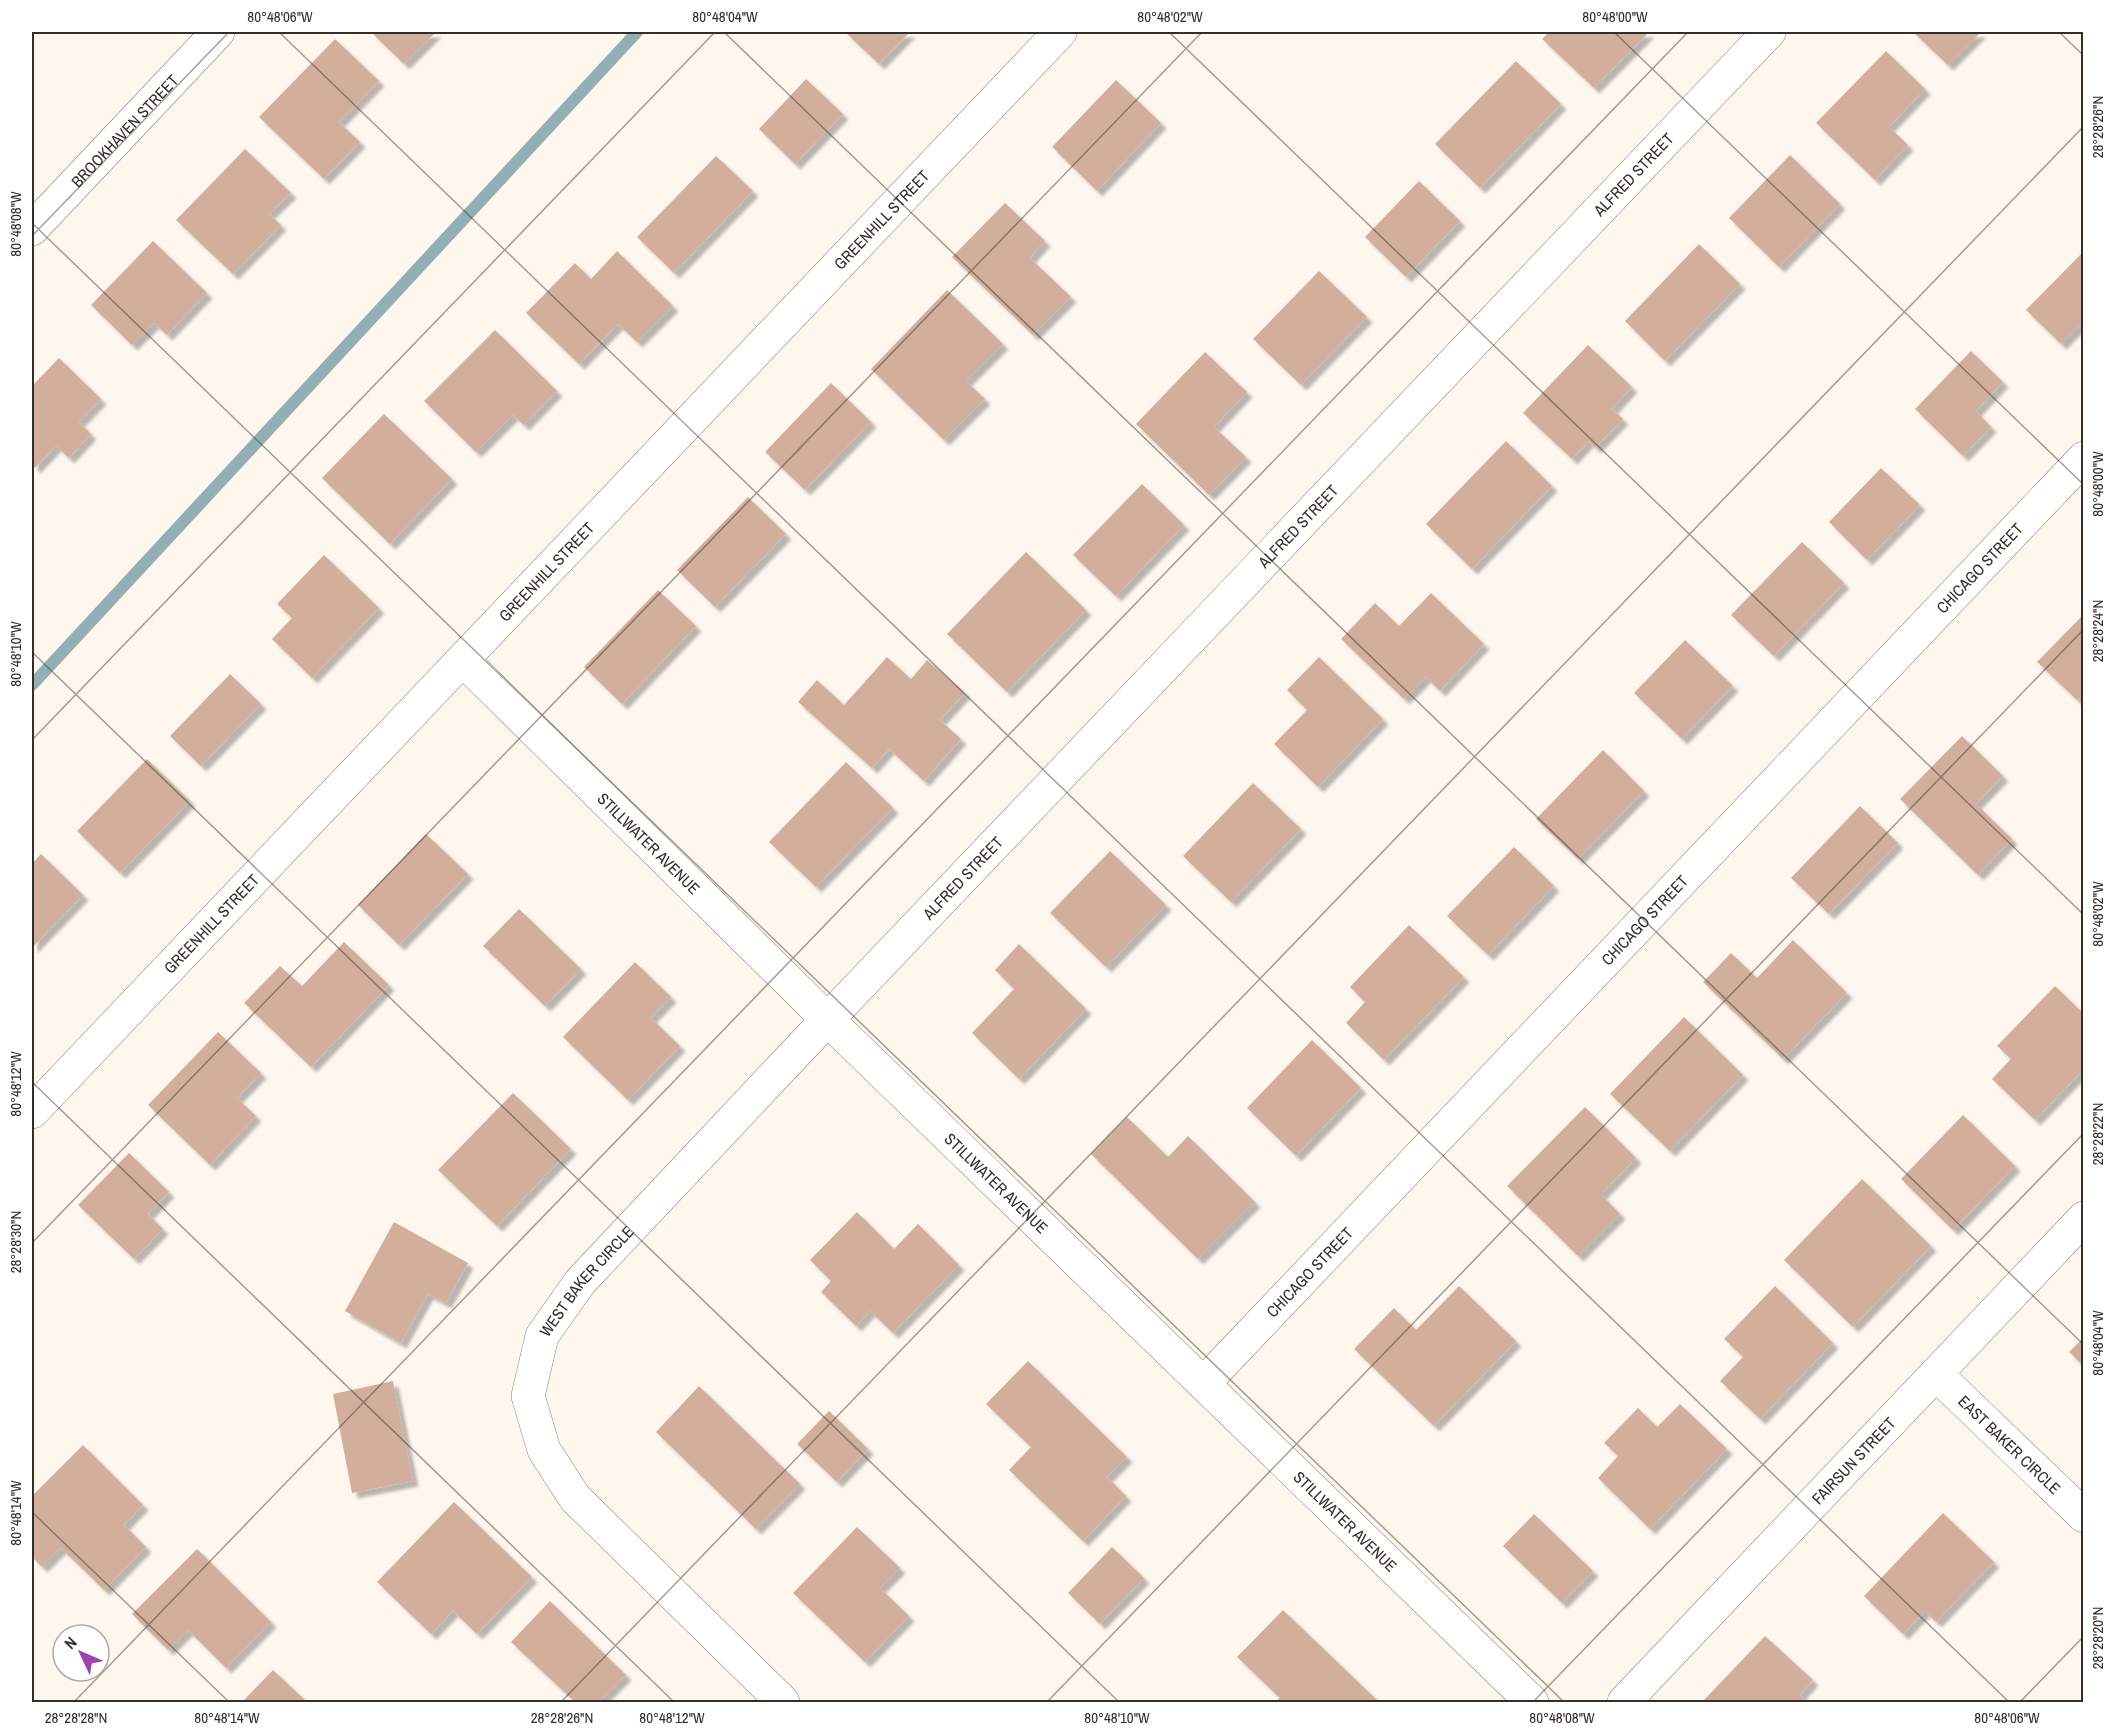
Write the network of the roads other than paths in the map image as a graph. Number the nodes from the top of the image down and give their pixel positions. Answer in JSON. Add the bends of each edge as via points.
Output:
{"nodes":[{"id":1,"x":218,"y":32,"type":"edge"},
{"id":2,"x":1060,"y":32,"type":"edge"},
{"id":3,"x":1769,"y":32,"type":"edge"},
{"id":4,"x":32,"y":229,"type":"edge"},
{"id":5,"x":2084,"y":458,"type":"edge"},
{"id":6,"x":463,"y":660,"type":"junction"},
{"id":7,"x":828,"y":1020,"type":"junction"},
{"id":8,"x":32,"y":1112,"type":"edge"},
{"id":9,"x":2084,"y":1218,"type":"edge"},
{"id":10,"x":1936,"y":1374,"type":"junction"},
{"id":11,"x":1204,"y":1383,"type":"junction"},
{"id":12,"x":2084,"y":1516,"type":"edge"},
{"id":13,"x":783,"y":1702,"type":"edge"},
{"id":14,"x":1533,"y":1702,"type":"edge"},
{"id":15,"x":1623,"y":1702,"type":"edge"}],
"edges":[{"from":1,"to":4,"type":"street","name":"BROOKHAVEN STREET"},
{"from":2,"to":6,"type":"street","name":"GREENHILL STREET"},
{"from":3,"to":7,"type":"street","name":"ALFRED STREET"},
{"from":5,"to":11,"type":"street","name":"CHICAGO STREET"},
{"from":6,"to":7,"type":"street","name":"STILLWATER AVENUE"},
{"from":6,"to":8,"type":"street","name":"GREENHILL STREET"},
{"from":7,"to":11,"type":"street","name":"STILLWATER AVENUE"},
{"from":7,"to":13,"type":"street","name":"WEST BAKER CIRCLE","via":[[580,1282],[542,1336],[528,1396],[544,1450],[575,1498]]},
{"from":9,"to":10,"type":"street","name":"FAIRSUN STREET"},
{"from":10,"to":12,"type":"street","name":"EAST BAKER CIRCLE"},
{"from":10,"to":15,"type":"street","name":"FAIRSUN STREET"},
{"from":11,"to":14,"type":"street","name":"STILLWATER AVENUE"}]}
